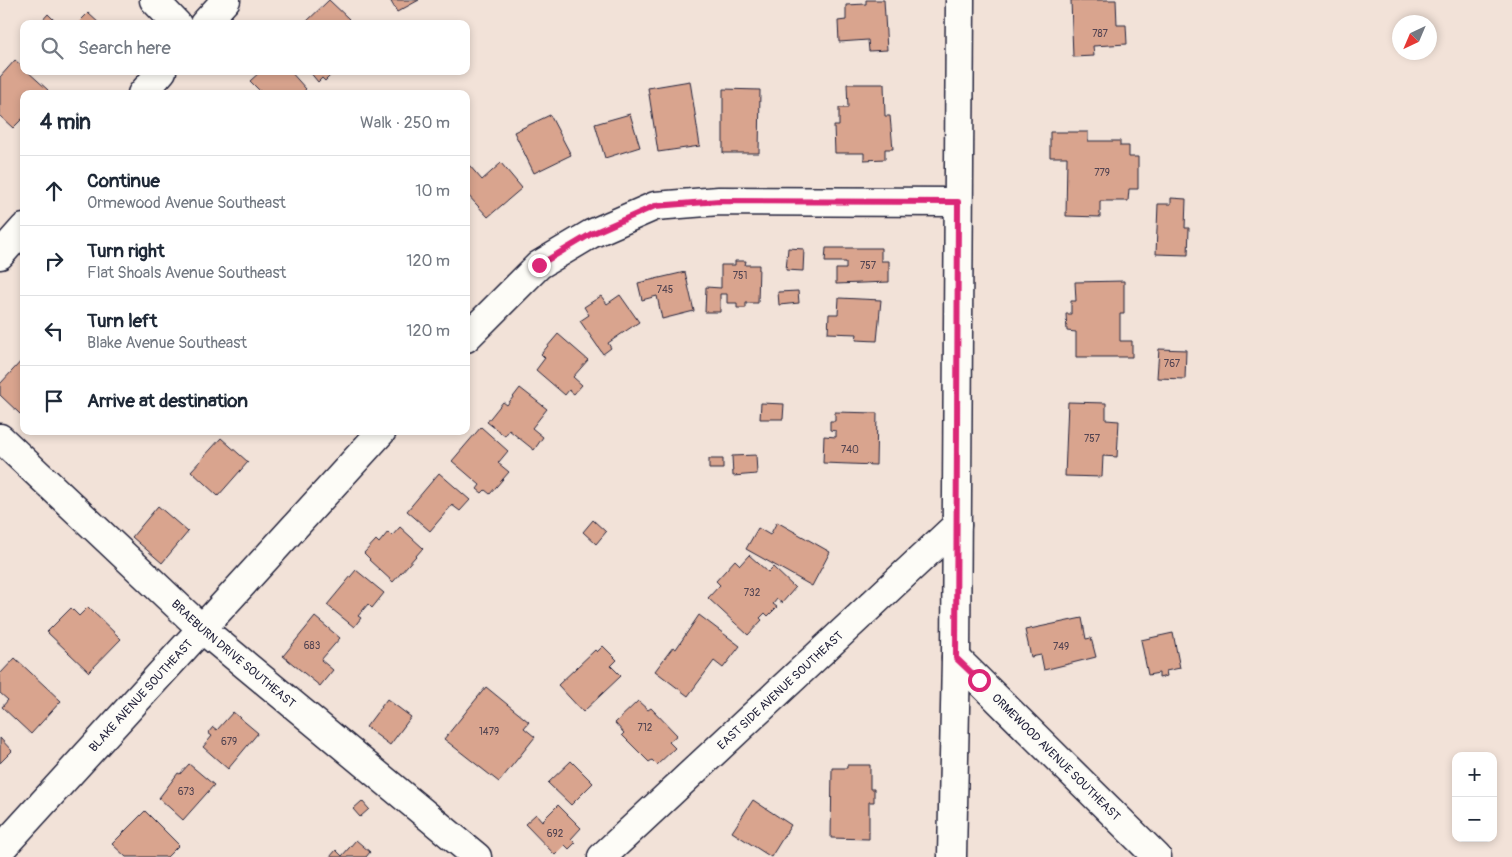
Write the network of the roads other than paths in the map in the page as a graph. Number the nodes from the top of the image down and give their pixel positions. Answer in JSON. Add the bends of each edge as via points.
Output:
{"nodes":[{"id":1,"x":154,"y":0,"type":"edge"},
{"id":2,"x":226,"y":0,"type":"edge"},
{"id":3,"x":960,"y":0,"type":"edge"},
{"id":4,"x":172,"y":20,"type":"edge"},
{"id":5,"x":208,"y":20,"type":"edge"},
{"id":6,"x":159,"y":75,"type":"edge"},
{"id":7,"x":145,"y":90,"type":"edge"},
{"id":8,"x":958,"y":202,"type":"junction"},
{"id":9,"x":20,"y":233,"type":"edge"},
{"id":10,"x":0,"y":256,"type":"edge"},
{"id":11,"x":470,"y":334,"type":"edge"},
{"id":12,"x":378,"y":435,"type":"edge"},
{"id":13,"x":0,"y":438,"type":"edge"},
{"id":14,"x":957,"y":525,"type":"junction"},
{"id":15,"x":202,"y":629,"type":"junction"},
{"id":16,"x":956,"y":658,"type":"junction"},
{"id":17,"x":0,"y":850,"type":"edge"},
{"id":18,"x":477,"y":857,"type":"edge"},
{"id":19,"x":602,"y":857,"type":"edge"},
{"id":20,"x":952,"y":857,"type":"edge"},
{"id":21,"x":1157,"y":857,"type":"edge"}],
"edges":[{"from":1,"to":4,"type":"street"},
{"from":2,"to":5,"type":"street"},
{"from":3,"to":8,"type":"street"},
{"from":6,"to":7,"type":"street"},
{"from":8,"to":11,"type":"street","via":[[719,201],[655,206],[591,234],[539,265]]},
{"from":8,"to":14,"type":"street"},
{"from":9,"to":10,"type":"street"},
{"from":12,"to":15,"type":"street","name":"BLAKE AVENUE SOUTHEAST"},
{"from":13,"to":15,"type":"street","name":"BRAEBURN DRIVE SOUTHEAST"},
{"from":14,"to":16,"type":"street"},
{"from":14,"to":19,"type":"street","name":"EAST SIDE AVENUE SOUTHEAST"},
{"from":15,"to":17,"type":"street","name":"BLAKE AVENUE SOUTHEAST"},
{"from":15,"to":18,"type":"street","name":"BRAEBURN DRIVE SOUTHEAST"},
{"from":16,"to":20,"type":"street"},
{"from":16,"to":21,"type":"street","name":"ORMEWOOD AVENUE SOUTHEAST"}]}
